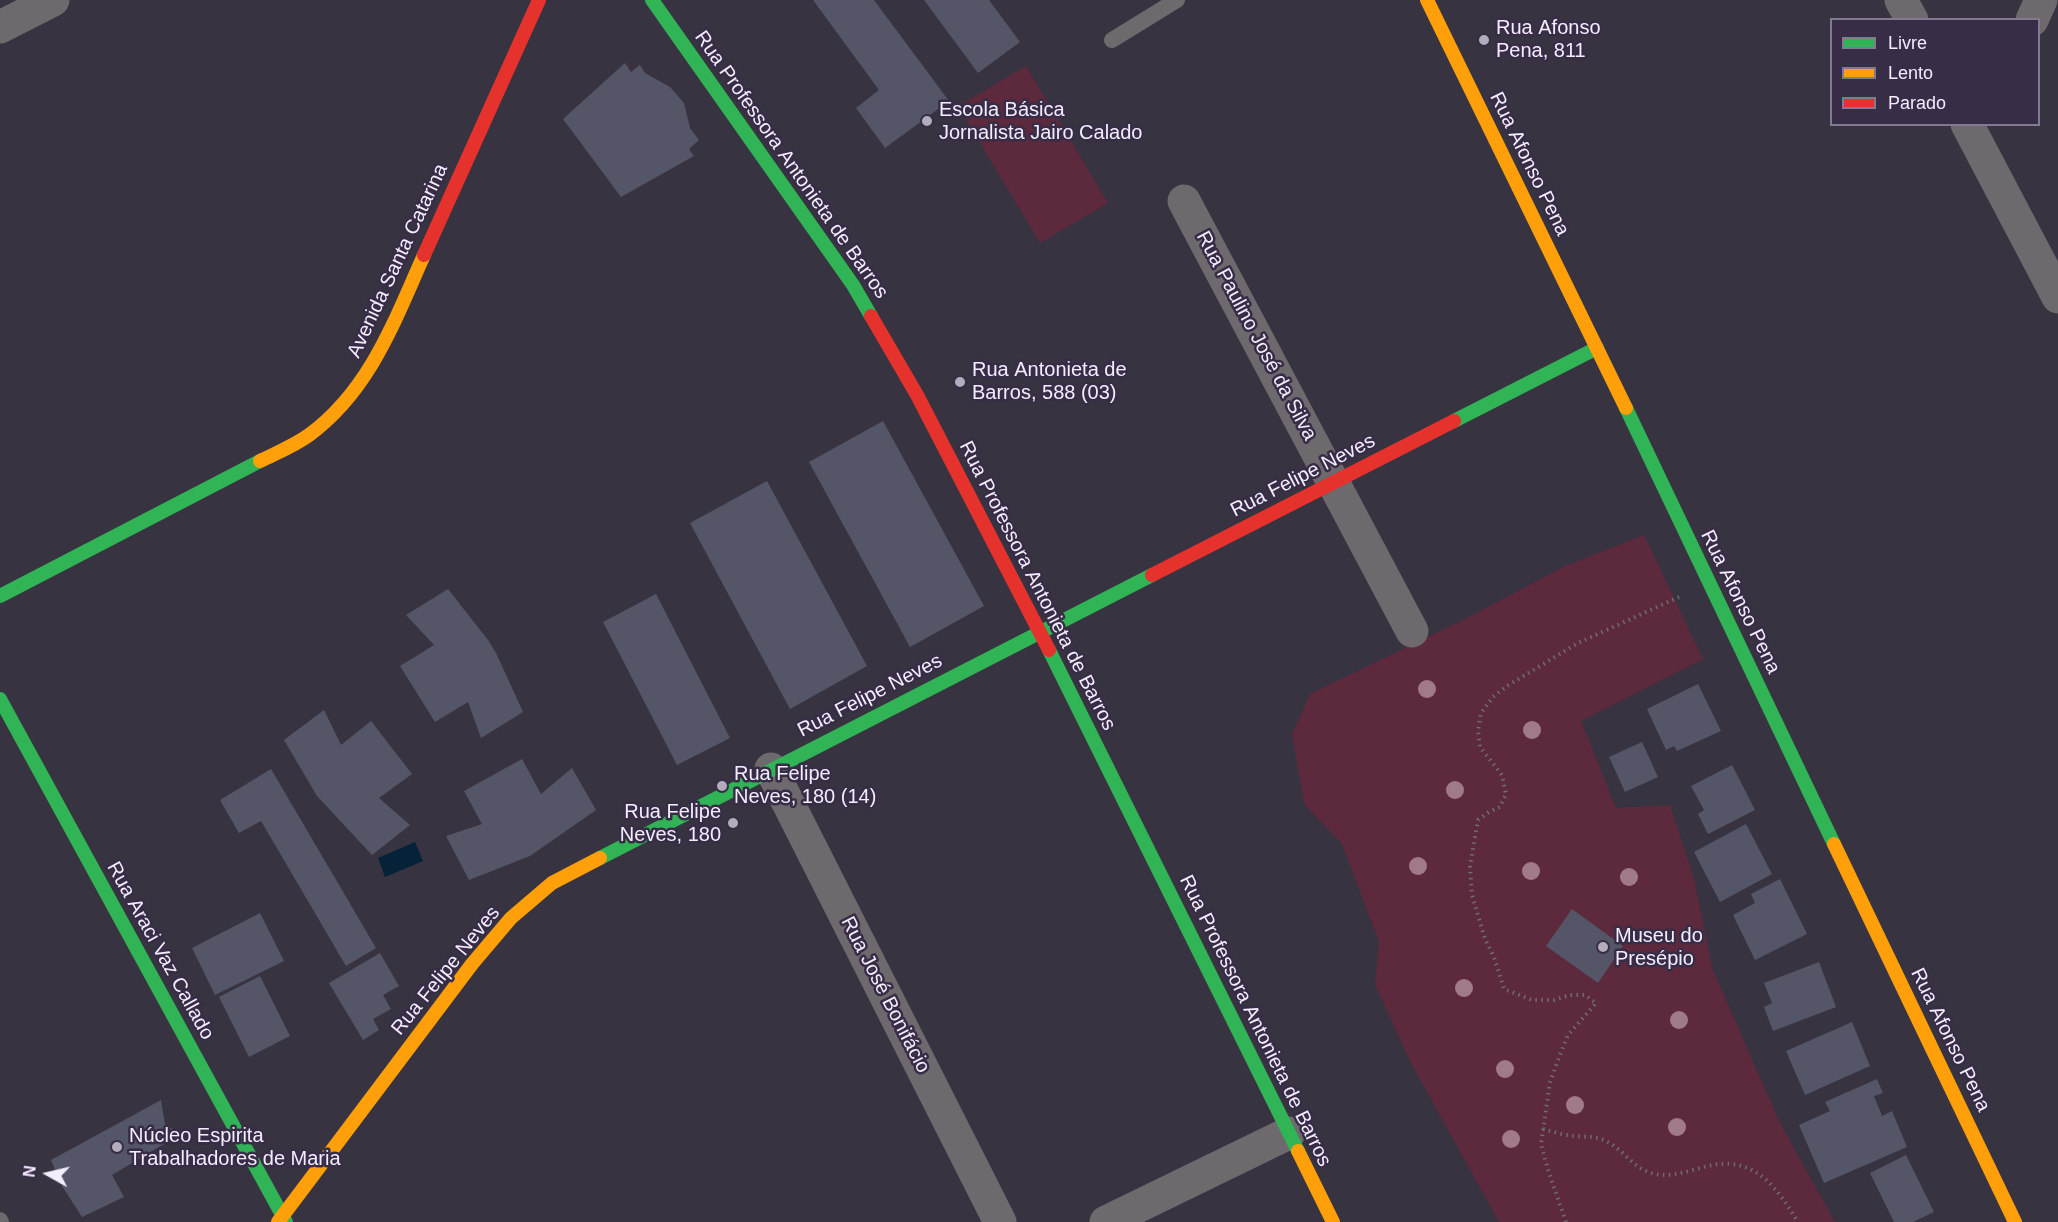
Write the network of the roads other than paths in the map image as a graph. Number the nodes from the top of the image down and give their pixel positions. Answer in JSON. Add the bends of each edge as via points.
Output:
{"nodes":[{"id":1,"x":53,"y":0,"type":"edge"},
{"id":2,"x":539,"y":0,"type":"edge"},
{"id":3,"x":652,"y":0,"type":"edge"},
{"id":4,"x":1177,"y":0,"type":"edge"},
{"id":5,"x":1427,"y":0,"type":"edge"},
{"id":6,"x":1901,"y":0,"type":"edge"},
{"id":7,"x":2041,"y":0,"type":"edge"},
{"id":8,"x":1911,"y":18,"type":"edge"},
{"id":9,"x":2033,"y":18,"type":"edge"},
{"id":10,"x":0,"y":27,"type":"edge"},
{"id":11,"x":1112,"y":40,"type":"dead end"},
{"id":12,"x":1978,"y":132,"type":"edge"},
{"id":13,"x":1184,"y":201,"type":"dead end"},
{"id":14,"x":2058,"y":297,"type":"edge"},
{"id":15,"x":1597,"y":348,"type":"junction"},
{"id":16,"x":1334,"y":482,"type":"junction"},
{"id":17,"x":0,"y":596,"type":"edge"},
{"id":18,"x":1412,"y":631,"type":"dead end"},
{"id":19,"x":1040,"y":632,"type":"junction"},
{"id":20,"x":0,"y":699,"type":"edge"},
{"id":21,"x":771,"y":769,"type":"junction"},
{"id":22,"x":1289,"y":1133,"type":"junction"},
{"id":23,"x":282,"y":1220,"type":"edge"},
{"id":24,"x":1000,"y":1222,"type":"edge"},
{"id":25,"x":1106,"y":1222,"type":"edge"},
{"id":26,"x":1334,"y":1222,"type":"edge"},
{"id":27,"x":2015,"y":1222,"type":"edge"}],
"edges":[{"from":1,"to":10,"type":"street"},
{"from":2,"to":17,"type":"street","name":"Avenida Santa Catarina","via":[[382,348],[351,397],[308,436]]},
{"from":3,"to":19,"type":"street","name":"Rua Professora Antonieta de Barros","via":[[853,285],[934,426]]},
{"from":4,"to":11,"type":"lane"},
{"from":5,"to":15,"type":"street","name":"Rua Afonso Pena"},
{"from":6,"to":8,"type":"street"},
{"from":7,"to":9,"type":"street"},
{"from":12,"to":14,"type":"street"},
{"from":13,"to":16,"type":"street","name":"Rua Paulino José da Silva"},
{"from":15,"to":16,"type":"street","name":"Rua Felipe Neves"},
{"from":15,"to":27,"type":"street","name":"Rua Afonso Pena"},
{"from":16,"to":18,"type":"street","name":"Rua Paulino José da Silva"},
{"from":16,"to":19,"type":"street","name":"Rua Felipe Neves"},
{"from":19,"to":21,"type":"street","name":"Rua Felipe Neves"},
{"from":19,"to":22,"type":"street","name":"Rua Professora Antonieta de Barros"},
{"from":20,"to":23,"type":"street","name":"Rua Araci Vaz Callado"},
{"from":21,"to":23,"type":"street","name":"Rua Felipe Neves","via":[[552,883],[511,918],[472,963]]},
{"from":21,"to":24,"type":"street","name":"Rua José Bonifácio"},
{"from":22,"to":25,"type":"street"},
{"from":22,"to":26,"type":"street","name":"Rua Professora Antonieta de Barros"}]}
